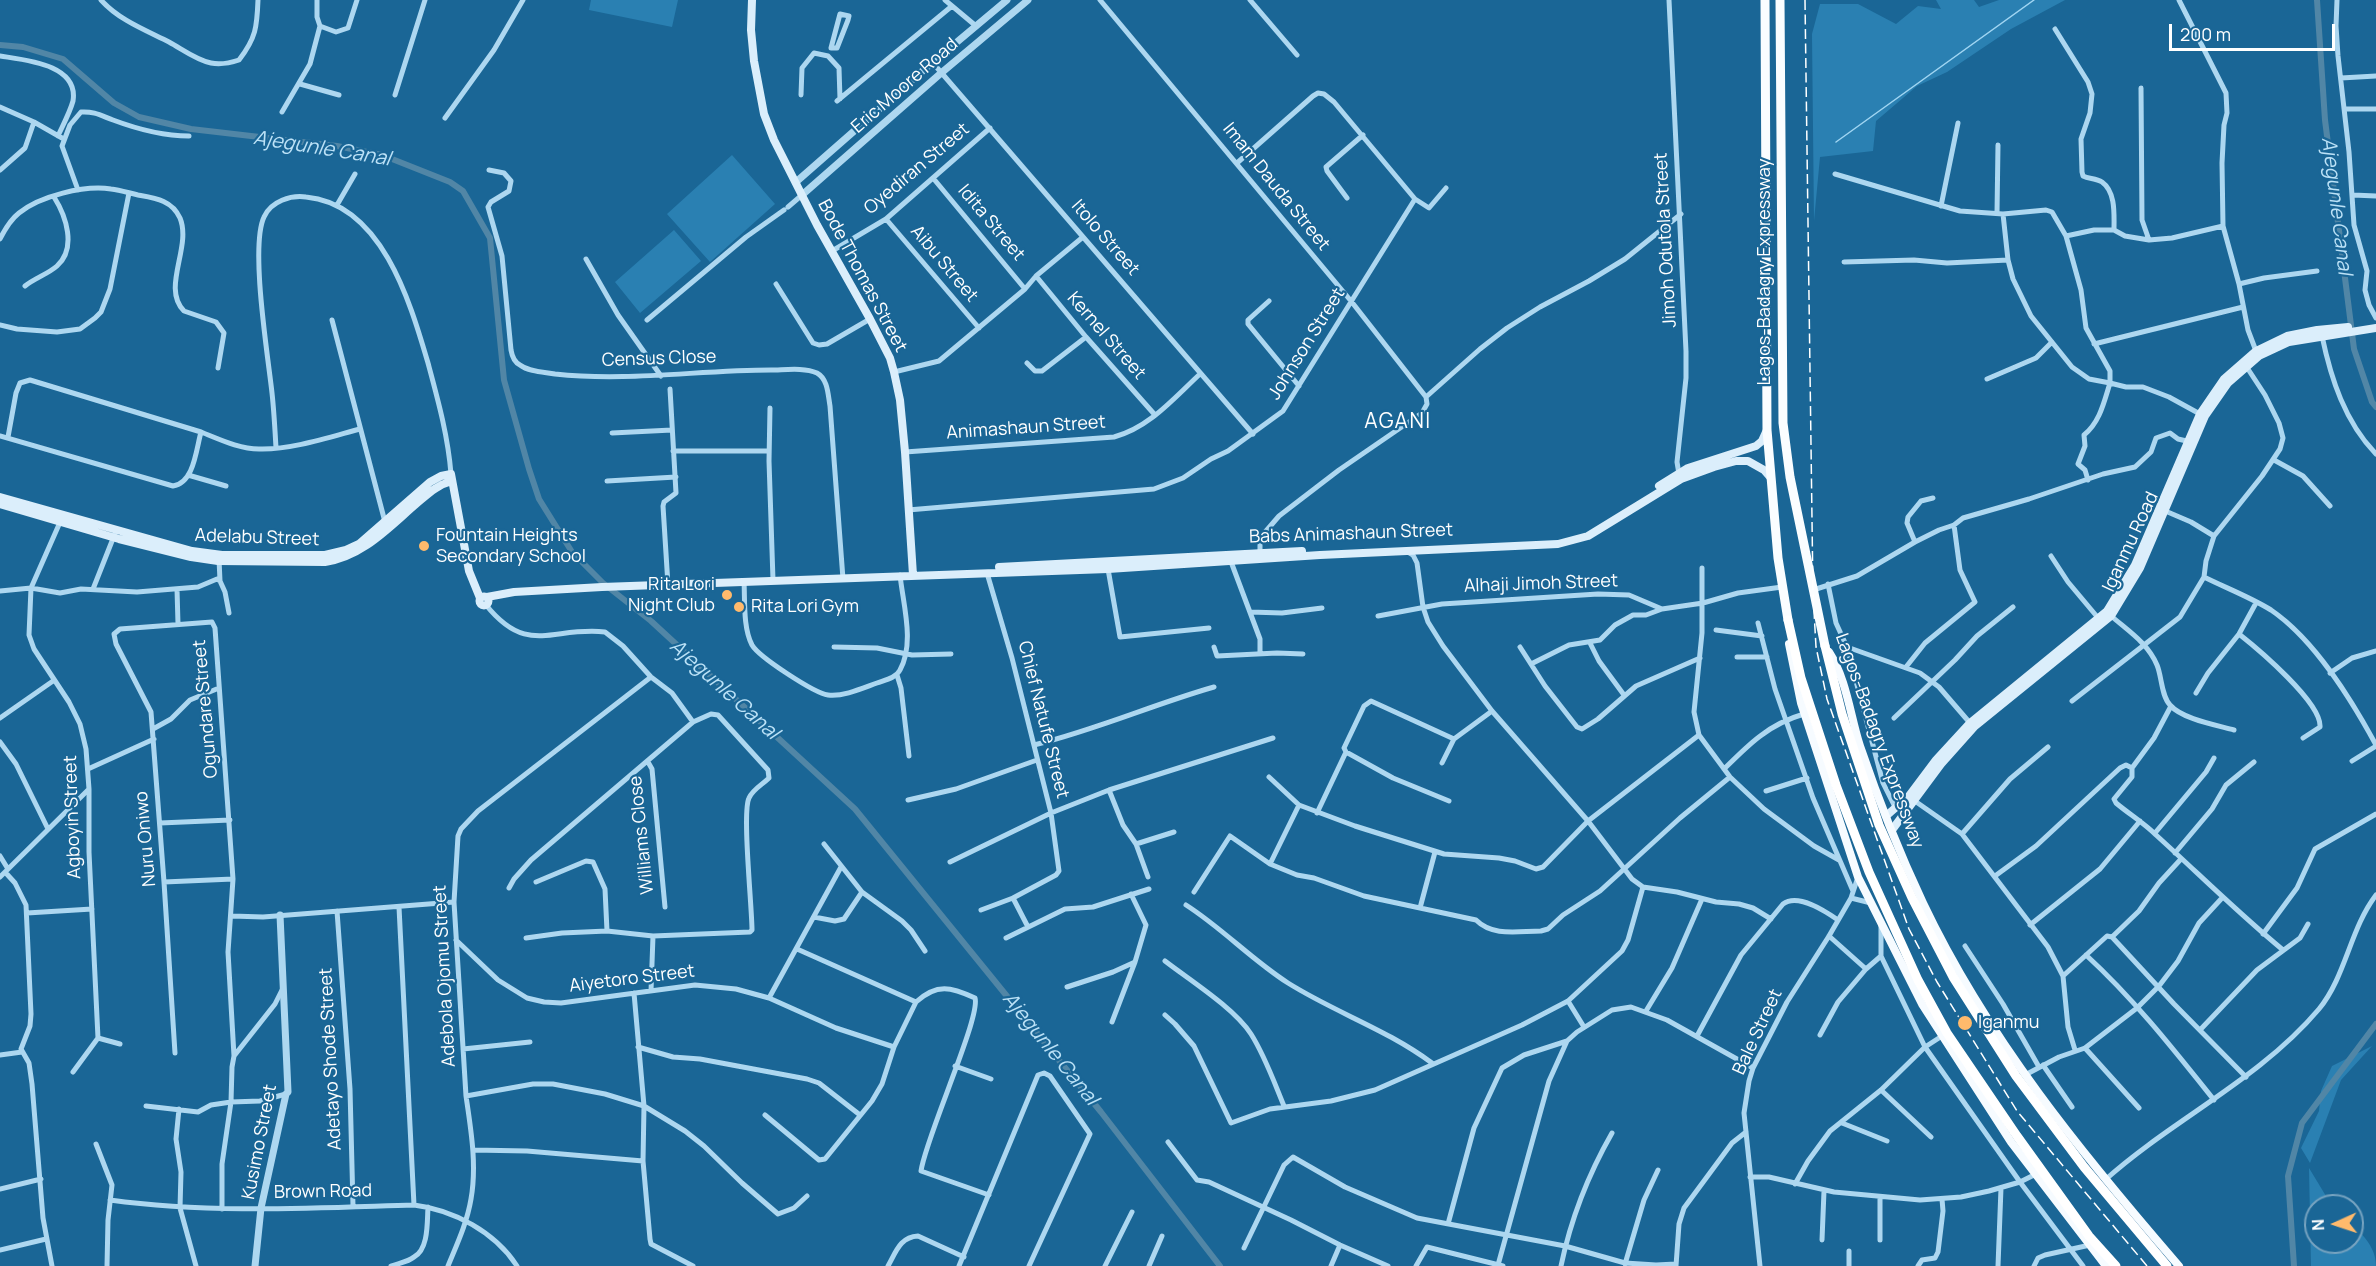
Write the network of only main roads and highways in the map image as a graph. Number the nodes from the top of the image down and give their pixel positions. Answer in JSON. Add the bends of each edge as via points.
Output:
{"nodes":[{"id":1,"x":752,"y":0,"type":"edge"},
{"id":2,"x":1765,"y":0,"type":"edge"},
{"id":3,"x":1780,"y":0,"type":"edge"},
{"id":4,"x":2372,"y":326,"type":"edge"},
{"id":5,"x":2327,"y":333,"type":"junction"},
{"id":6,"x":1767,"y":430,"type":"junction"},
{"id":7,"x":2190,"y":442,"type":"junction"},
{"id":8,"x":1680,"y":476,"type":"junction"},
{"id":9,"x":1770,"y":477,"type":"junction"},
{"id":10,"x":0,"y":501,"type":"edge"},
{"id":11,"x":1508,"y":545,"type":"junction"},
{"id":12,"x":1230,"y":557,"type":"junction"},
{"id":13,"x":908,"y":575,"type":"junction"},
{"id":14,"x":484,"y":600,"type":"joint"},
{"id":15,"x":2109,"y":614,"type":"junction"},
{"id":16,"x":1788,"y":620,"type":"junction"},
{"id":17,"x":1825,"y":646,"type":"junction"},
{"id":18,"x":1912,"y":799,"type":"junction"},
{"id":19,"x":1886,"y":816,"type":"junction"},
{"id":20,"x":1892,"y":830,"type":"junction"},
{"id":21,"x":2106,"y":1266,"type":"edge"},
{"id":22,"x":2116,"y":1266,"type":"edge"},
{"id":23,"x":2167,"y":1266,"type":"edge"},
{"id":24,"x":2180,"y":1266,"type":"edge"}],
"edges":[{"from":1,"to":13,"type":"main road","name":"Bode Thomas Street","via":[[751,30],[759,96],[774,140],[894,372],[905,452]]},
{"from":2,"to":6,"type":"highway","name":"Lagos-Badagry Expressway"},
{"from":3,"to":17,"type":"highway","name":"Lagos-Badagry Expressway","via":[[1783,423],[1790,477]]},
{"from":4,"to":5,"type":"main road","name":"Iganmu Road"},
{"from":5,"to":7,"type":"main road","name":"Iganmu Road","via":[[2289,342],[2246,366],[2220,393]]},
{"from":5,"to":7,"type":"main road","name":"Iganmu Road","via":[[2287,336],[2256,351],[2224,379],[2200,414]]},
{"from":6,"to":8,"type":"main road","name":"Babs Animashaun Street","via":[[1756,446],[1724,455]]},
{"from":6,"to":9,"type":"highway","name":"Lagos-Badagry Expressway"},
{"from":7,"to":15,"type":"main road","name":"Iganmu Road"},
{"from":7,"to":15,"type":"main road","name":"Iganmu Road","via":[[2140,567]]},
{"from":8,"to":9,"type":"main road","name":"Babs Animashaun Street","via":[[1741,460],[1754,464]]},
{"from":8,"to":11,"type":"main road","name":"Babs Animashaun Street","via":[[1581,539],[1558,544]]},
{"from":9,"to":16,"type":"highway","name":"Lagos-Badagry Expressway"},
{"from":10,"to":14,"type":"main road","name":"Adelabu Street","via":[[191,557],[312,563],[339,560],[356,553],[451,474],[471,582]]},
{"from":11,"to":12,"type":"main road","name":"Babs Animashaun Street"},
{"from":11,"to":12,"type":"main road","name":"Babs Animashaun Street"},
{"from":12,"to":13,"type":"main road","name":"Babs Animashaun Street"},
{"from":12,"to":13,"type":"main road","name":"Babs Animashaun Street","via":[[1108,569]]},
{"from":13,"to":14,"type":"main road","name":"Babs Animashaun Street","via":[[514,592]]},
{"from":15,"to":18,"type":"main road","name":"Iganmu Road","via":[[1974,727]]},
{"from":15,"to":18,"type":"main road","name":"Iganmu Road","via":[[1970,723],[1936,760]]},
{"from":16,"to":21,"type":"main road","name":"Lagos-Badagry Expressway","via":[[1804,714],[1858,877],[1942,1036],[2012,1142]]},
{"from":16,"to":22,"type":"highway","name":"Lagos-Badagry Expressway","via":[[1801,678],[1836,785],[1869,872],[1918,980],[1947,1033],[2017,1136],[2089,1236]]},
{"from":17,"to":19,"type":"main road","name":"Lagos-Badagry Expressway","via":[[1844,689]]},
{"from":17,"to":23,"type":"highway","name":"Lagos-Badagry Expressway","via":[[1879,825],[1953,977],[2016,1076],[2084,1167]]},
{"from":18,"to":19,"type":"main road","name":"Iganmu Road"},
{"from":18,"to":20,"type":"main road","name":"Iganmu Road"},
{"from":19,"to":20,"type":"main road","name":"Lagos-Badagry Expressway"},
{"from":20,"to":24,"type":"main road","name":"Lagos-Badagry Expressway","via":[[1924,904],[1982,1011],[2041,1098]]}]}
